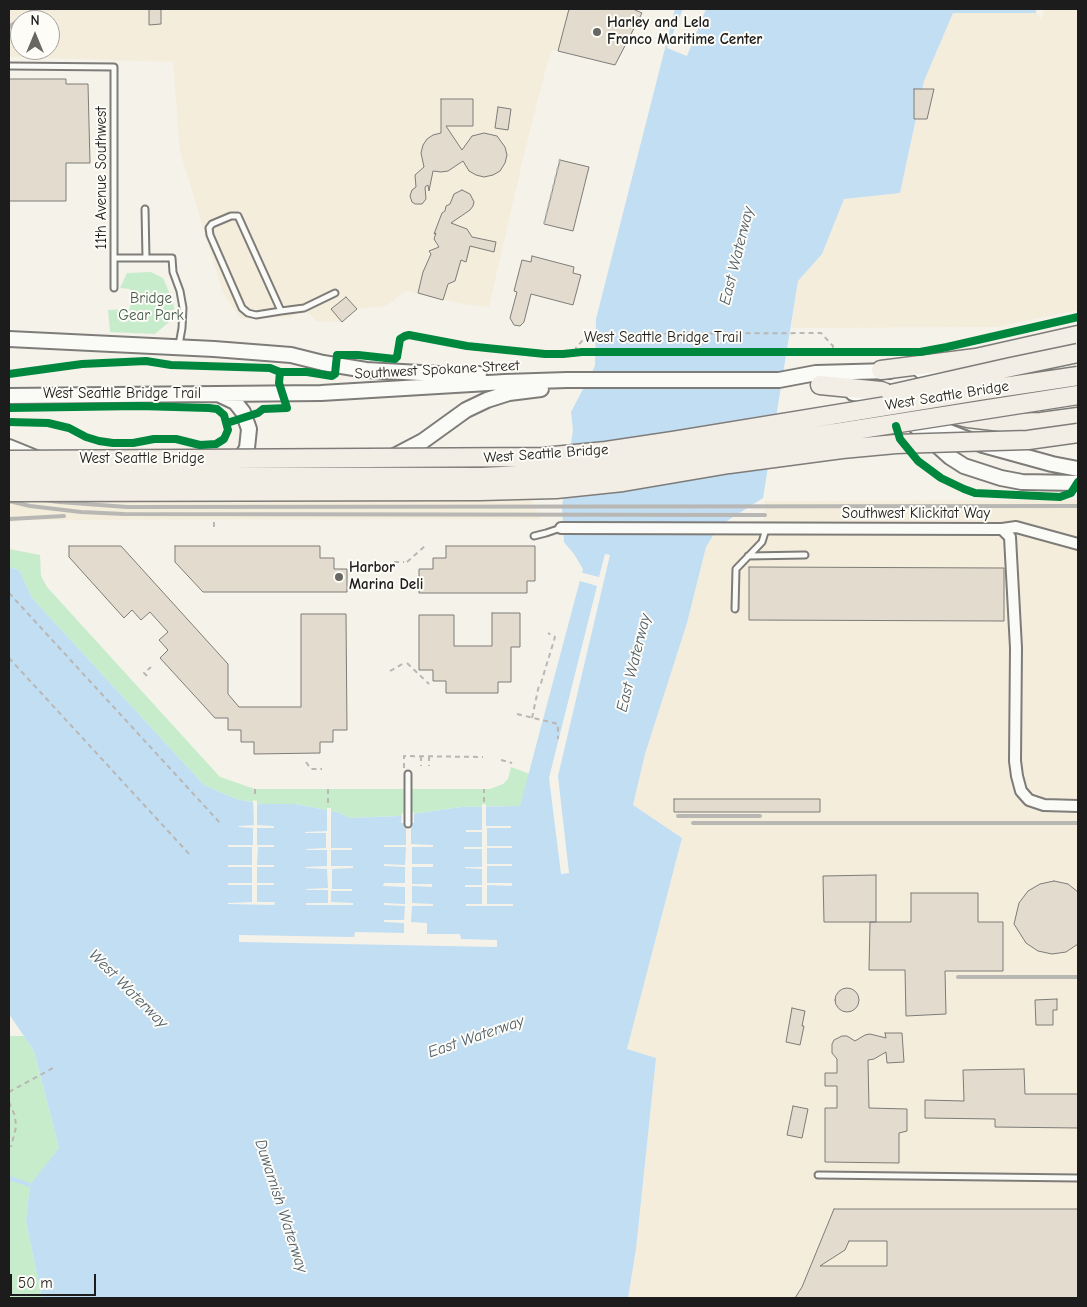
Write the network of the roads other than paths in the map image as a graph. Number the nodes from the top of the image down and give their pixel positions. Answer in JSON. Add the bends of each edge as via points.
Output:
{"nodes":[{"id":1,"x":9,"y":66,"type":"edge"},
{"id":2,"x":145,"y":209,"type":"dead end"},
{"id":3,"x":114,"y":258,"type":"junction"},
{"id":4,"x":146,"y":258,"type":"junction"},
{"id":5,"x":114,"y":288,"type":"dead end"},
{"id":6,"x":335,"y":293,"type":"dead end"},
{"id":7,"x":281,"y":311,"type":"junction"},
{"id":8,"x":1078,"y":335,"type":"edge"},
{"id":9,"x":9,"y":340,"type":"edge"},
{"id":10,"x":178,"y":347,"type":"junction"},
{"id":11,"x":1078,"y":353,"type":"edge"},
{"id":12,"x":1078,"y":362,"type":"edge"},
{"id":13,"x":881,"y":370,"type":"junction"},
{"id":14,"x":1078,"y":376,"type":"edge"},
{"id":15,"x":567,"y":380,"type":"junction"},
{"id":16,"x":779,"y":380,"type":"junction"},
{"id":17,"x":820,"y":385,"type":"junction"},
{"id":18,"x":220,"y":395,"type":"junction"},
{"id":19,"x":1078,"y":395,"type":"edge"},
{"id":20,"x":9,"y":396,"type":"edge"},
{"id":21,"x":902,"y":414,"type":"junction"},
{"id":22,"x":1078,"y":417,"type":"edge"},
{"id":23,"x":742,"y":430,"type":"junction"},
{"id":24,"x":1078,"y":433,"type":"edge"},
{"id":25,"x":9,"y":447,"type":"edge"},
{"id":26,"x":9,"y":460,"type":"edge"},
{"id":27,"x":9,"y":469,"type":"edge"},
{"id":28,"x":1078,"y":469,"type":"edge"},
{"id":29,"x":223,"y":473,"type":"junction"},
{"id":30,"x":9,"y":476,"type":"edge"},
{"id":31,"x":1078,"y":483,"type":"edge"},
{"id":32,"x":9,"y":492,"type":"edge"},
{"id":33,"x":561,"y":528,"type":"joint"},
{"id":34,"x":766,"y":529,"type":"junction"},
{"id":35,"x":1002,"y":529,"type":"junction"},
{"id":36,"x":534,"y":536,"type":"dead end"},
{"id":37,"x":1078,"y":544,"type":"edge"},
{"id":38,"x":805,"y":555,"type":"dead end"},
{"id":39,"x":748,"y":556,"type":"junction"},
{"id":40,"x":735,"y":609,"type":"dead end"},
{"id":41,"x":407,"y":772,"type":"road end"},
{"id":42,"x":1078,"y":806,"type":"edge"},
{"id":43,"x":408,"y":824,"type":"dead end"},
{"id":44,"x":818,"y":1175,"type":"dead end"},
{"id":45,"x":1078,"y":1178,"type":"edge"}],
"edges":[{"from":1,"to":3,"type":"lane","name":"11th Avenue Southwest","via":[[114,67]]},
{"from":2,"to":4,"type":"lane"},
{"from":3,"to":4,"type":"lane"},
{"from":3,"to":5,"type":"lane","name":"11th Avenue Southwest"},
{"from":4,"to":10,"type":"lane","via":[[172,258],[184,308]]},
{"from":6,"to":7,"type":"lane","via":[[304,308]]},
{"from":7,"to":7,"type":"lane","via":[[238,216],[212,224],[210,235],[242,308],[256,314]]},
{"from":8,"to":13,"type":"highway","via":[[976,358]]},
{"from":9,"to":10,"type":"main road"},
{"from":10,"to":15,"type":"main road","via":[[290,355],[366,370],[457,375],[534,373]]},
{"from":11,"to":23,"type":"highway","bridge":true},
{"from":12,"to":13,"type":"main road","via":[[1036,369]]},
{"from":13,"to":16,"type":"main road","via":[[816,373]]},
{"from":14,"to":23,"type":"highway","name":"West Seattle Bridge","bridge":true},
{"from":15,"to":16,"type":"main road"},
{"from":15,"to":18,"type":"main road","name":"Southwest Spokane Street"},
{"from":15,"to":29,"type":"main road","via":[[555,388],[509,393],[487,400],[466,410],[423,441],[363,469],[334,473]]},
{"from":16,"to":17,"type":"main road"},
{"from":17,"to":21,"type":"main road","via":[[860,394]]},
{"from":17,"to":22,"type":"highway","via":[[881,391],[924,407],[968,418],[1010,423]]},
{"from":18,"to":20,"type":"main road","name":"Southwest Spokane Street"},
{"from":18,"to":29,"type":"main road","via":[[235,402],[243,412],[249,430],[247,448],[239,462]]},
{"from":19,"to":30,"type":"highway","name":"West Seattle Bridge","bridge":true,"via":[[562,473],[482,477]]},
{"from":21,"to":28,"type":"main road","via":[[982,445]]},
{"from":21,"to":31,"type":"main road","via":[[964,466],[1022,482]]},
{"from":23,"to":26,"type":"highway","name":"West Seattle Bridge","bridge":true,"via":[[606,451],[543,457]]},
{"from":24,"to":32,"type":"highway","bridge":true,"via":[[1028,440],[842,449],[556,489]]},
{"from":25,"to":29,"type":"main road","via":[[69,466],[190,467]]},
{"from":27,"to":29,"type":"main road","via":[[25,472]]},
{"from":33,"to":34,"type":"street","name":"Southwest Klickitat Way"},
{"from":33,"to":36,"type":"lane"},
{"from":34,"to":35,"type":"street","name":"Southwest Klickitat Way"},
{"from":34,"to":39,"type":"lane","via":[[762,542]]},
{"from":35,"to":37,"type":"street","via":[[1016,527]]},
{"from":35,"to":42,"type":"street","name":"Southwest Klickitat Way","via":[[1010,538],[1016,648],[1015,761],[1021,792],[1029,800],[1044,805]]},
{"from":38,"to":39,"type":"lane"},
{"from":39,"to":40,"type":"lane","via":[[736,569]]},
{"from":41,"to":43,"type":"lane"},
{"from":44,"to":45,"type":"lane"}]}
